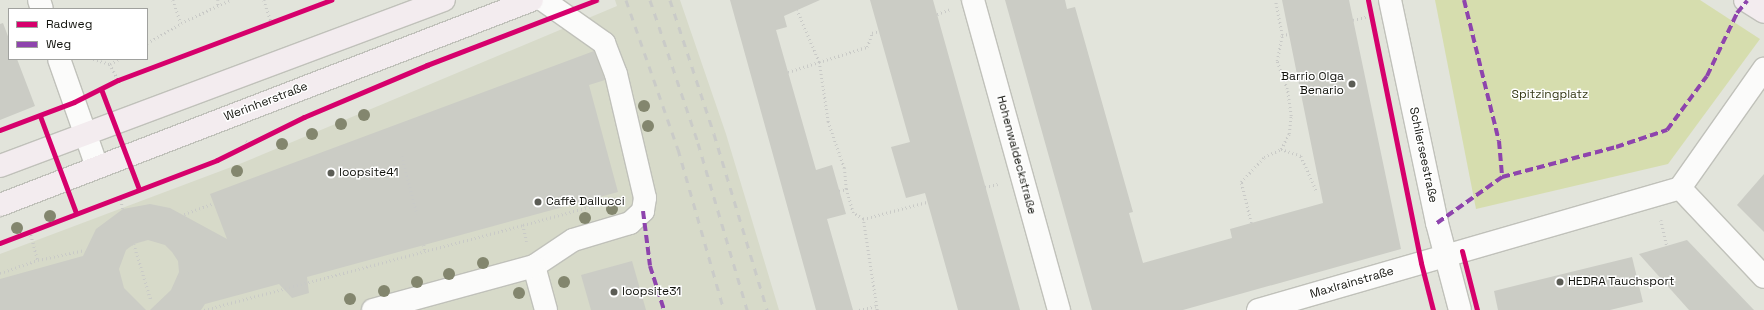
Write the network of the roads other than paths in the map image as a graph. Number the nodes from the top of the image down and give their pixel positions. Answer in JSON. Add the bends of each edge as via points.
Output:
{"nodes":[{"id":1,"x":444,"y":0,"type":"edge"},
{"id":2,"x":532,"y":0,"type":"edge"},
{"id":3,"x":543,"y":0,"type":"edge"},
{"id":4,"x":973,"y":0,"type":"edge"},
{"id":5,"x":1390,"y":0,"type":"edge"},
{"id":6,"x":1745,"y":0,"type":"edge"},
{"id":7,"x":1764,"y":12,"type":"edge"},
{"id":8,"x":59,"y":60,"type":"edge"},
{"id":9,"x":1764,"y":69,"type":"edge"},
{"id":10,"x":85,"y":133,"type":"junction"},
{"id":11,"x":0,"y":166,"type":"edge"},
{"id":12,"x":97,"y":167,"type":"junction"},
{"id":13,"x":1680,"y":188,"type":"junction"},
{"id":14,"x":0,"y":204,"type":"edge"},
{"id":15,"x":1446,"y":256,"type":"junction"},
{"id":16,"x":534,"y":266,"type":"junction"},
{"id":17,"x":1764,"y":277,"type":"edge"},
{"id":18,"x":373,"y":310,"type":"edge"},
{"id":19,"x":546,"y":310,"type":"edge"},
{"id":20,"x":1059,"y":310,"type":"edge"},
{"id":21,"x":1258,"y":310,"type":"edge"},
{"id":22,"x":1460,"y":310,"type":"edge"}],
"edges":[{"from":1,"to":10,"type":"main road"},
{"from":2,"to":12,"type":"main road","name":"Werinherstraße"},
{"from":3,"to":16,"type":"street","via":[[604,43],[616,74],[645,198],[643,211],[630,223],[573,240]]},
{"from":4,"to":20,"type":"street","name":"Hohenwaldeckstraße"},
{"from":5,"to":15,"type":"street","name":"Schlierseestraße"},
{"from":6,"to":7,"type":"main road"},
{"from":8,"to":10,"type":"street"},
{"from":9,"to":13,"type":"street"},
{"from":10,"to":11,"type":"main road"},
{"from":10,"to":12,"type":"street"},
{"from":12,"to":14,"type":"main road","name":"Werinherstraße"},
{"from":13,"to":15,"type":"street"},
{"from":13,"to":17,"type":"street"},
{"from":15,"to":21,"type":"street","name":"Maxlrainstraße"},
{"from":15,"to":22,"type":"street","name":"Schlierseestraße"},
{"from":16,"to":18,"type":"street"},
{"from":16,"to":19,"type":"street"}]}
